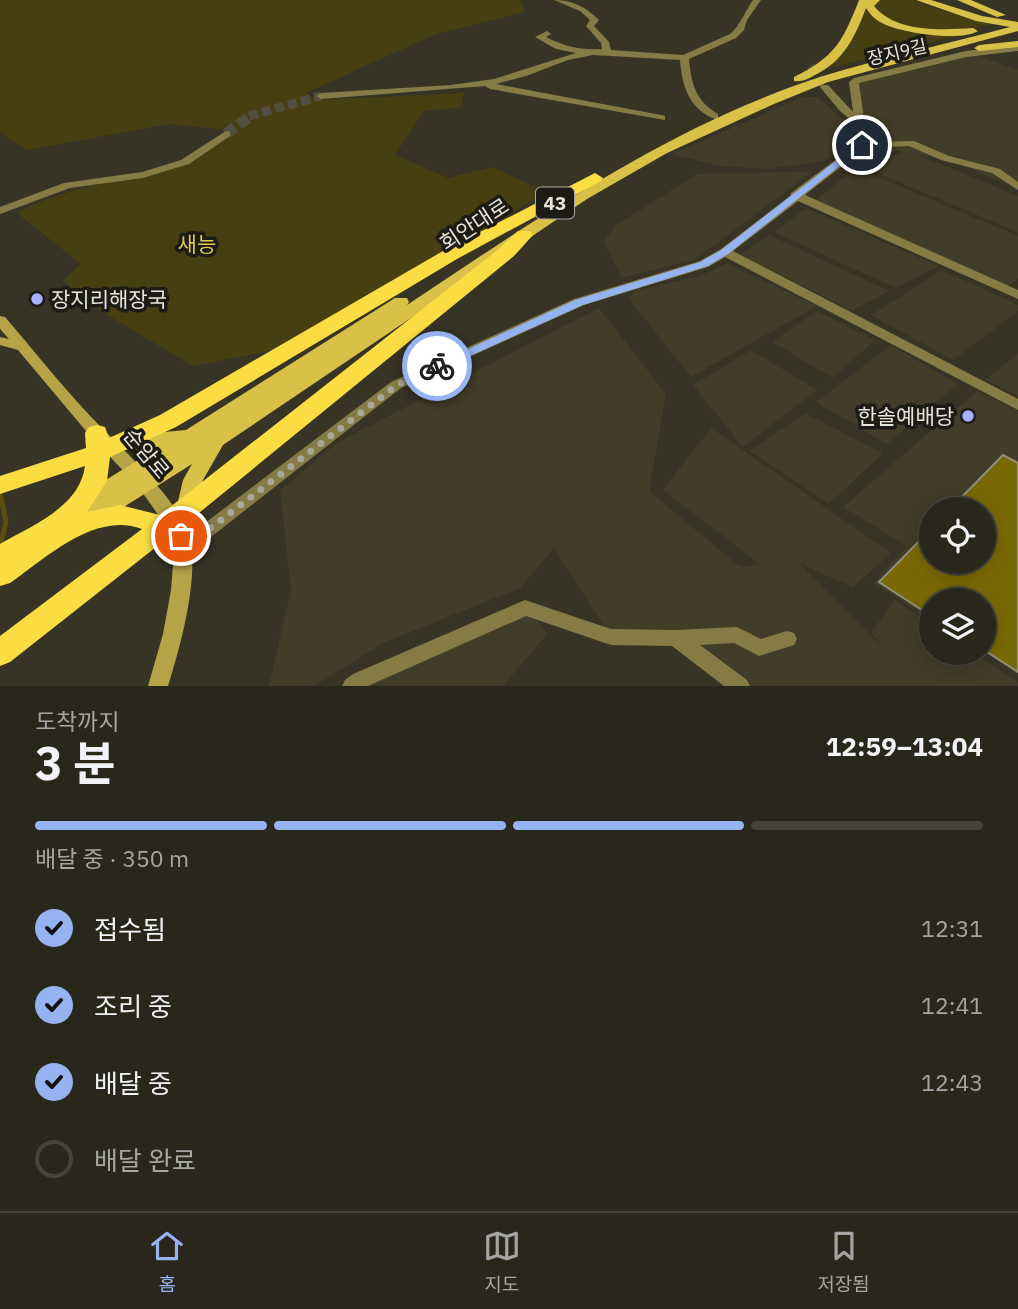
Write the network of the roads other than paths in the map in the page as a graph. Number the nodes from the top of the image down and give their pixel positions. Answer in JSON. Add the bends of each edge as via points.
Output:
{"nodes":[{"id":1,"x":557,"y":0,"type":"edge"},
{"id":2,"x":757,"y":0,"type":"edge"},
{"id":3,"x":864,"y":0,"type":"edge"},
{"id":4,"x":875,"y":0,"type":"edge"},
{"id":5,"x":920,"y":0,"type":"edge"},
{"id":6,"x":962,"y":0,"type":"edge"},
{"id":7,"x":975,"y":0,"type":"edge"},
{"id":8,"x":986,"y":0,"type":"edge"},
{"id":9,"x":994,"y":0,"type":"edge"},
{"id":10,"x":1014,"y":21,"type":"edge"},
{"id":11,"x":547,"y":34,"type":"dead end"},
{"id":12,"x":1018,"y":46,"type":"edge"},
{"id":13,"x":582,"y":51,"type":"junction"},
{"id":14,"x":607,"y":51,"type":"junction"},
{"id":15,"x":684,"y":58,"type":"junction"},
{"id":16,"x":478,"y":84,"type":"junction"},
{"id":17,"x":808,"y":86,"type":"junction"},
{"id":18,"x":825,"y":87,"type":"tunnel mouth"},
{"id":19,"x":321,"y":96,"type":"tunnel mouth"},
{"id":20,"x":756,"y":99,"type":"junction"},
{"id":21,"x":715,"y":116,"type":"junction"},
{"id":22,"x":661,"y":118,"type":"dead end"},
{"id":23,"x":859,"y":122,"type":"junction"},
{"id":24,"x":226,"y":134,"type":"tunnel mouth"},
{"id":25,"x":862,"y":145,"type":"junction"},
{"id":26,"x":594,"y":178,"type":"junction"},
{"id":27,"x":1018,"y":187,"type":"edge"},
{"id":28,"x":795,"y":195,"type":"junction"},
{"id":29,"x":0,"y":211,"type":"edge"},
{"id":30,"x":524,"y":235,"type":"junction"},
{"id":31,"x":725,"y":252,"type":"junction"},
{"id":32,"x":1018,"y":295,"type":"edge"},
{"id":33,"x":0,"y":321,"type":"edge"},
{"id":34,"x":0,"y":341,"type":"edge"},
{"id":35,"x":27,"y":348,"type":"junction"},
{"id":36,"x":1018,"y":405,"type":"edge"},
{"id":37,"x":196,"y":433,"type":"junction"},
{"id":38,"x":103,"y":437,"type":"junction"},
{"id":39,"x":218,"y":439,"type":"junction"},
{"id":40,"x":138,"y":478,"type":"junction"},
{"id":41,"x":0,"y":485,"type":"edge"},
{"id":42,"x":74,"y":519,"type":"junction"},
{"id":43,"x":181,"y":543,"type":"junction"},
{"id":44,"x":0,"y":557,"type":"edge"},
{"id":45,"x":0,"y":575,"type":"edge"},
{"id":46,"x":676,"y":638,"type":"junction"},
{"id":47,"x":788,"y":639,"type":"dead end"},
{"id":48,"x":0,"y":655,"type":"edge"},
{"id":49,"x":158,"y":686,"type":"edge"},
{"id":50,"x":352,"y":686,"type":"edge"},
{"id":51,"x":740,"y":686,"type":"edge"}],
"edges":[{"from":1,"to":14,"type":"street","via":[[590,15],[594,20],[590,26]]},
{"from":2,"to":15,"type":"street","via":[[733,36]]},
{"from":3,"to":20,"type":"main road","via":[[849,39],[833,60]]},
{"from":4,"to":10,"type":"main road","via":[[869,6],[878,18],[912,29],[952,33]]},
{"from":5,"to":10,"type":"main road","via":[[963,15]]},
{"from":6,"to":10,"type":"main road"},
{"from":7,"to":10,"type":"main road"},
{"from":8,"to":10,"type":"main road"},
{"from":9,"to":10,"type":"main road"},
{"from":10,"to":17,"type":"main road","name":"회안대로","number":"43"},
{"from":10,"to":20,"type":"main road","name":"회안대로","number":"43","via":[[851,66]]},
{"from":11,"to":13,"type":"street","via":[[539,37]]},
{"from":12,"to":17,"type":"main road","via":[[990,46]]},
{"from":12,"to":23,"type":"street","name":"장지9길","via":[[857,80]]},
{"from":13,"to":14,"type":"street"},
{"from":13,"to":16,"type":"street","via":[[536,71]]},
{"from":14,"to":15,"type":"street"},
{"from":15,"to":21,"type":"street","via":[[688,92],[696,105]]},
{"from":16,"to":19,"type":"street"},
{"from":16,"to":22,"type":"street"},
{"from":17,"to":30,"type":"main road","name":"회안대로","number":"43","via":[[650,157]]},
{"from":18,"to":23,"type":"street"},
{"from":20,"to":21,"type":"main road","name":"회안대로","number":"43"},
{"from":21,"to":26,"type":"main road","name":"회안대로","number":"43"},
{"from":23,"to":25,"type":"street","name":"장지9길"},
{"from":24,"to":29,"type":"street","via":[[201,154],[167,169],[68,185]]},
{"from":25,"to":27,"type":"street","via":[[911,143],[945,159],[996,171]]},
{"from":25,"to":28,"type":"street"},
{"from":26,"to":37,"type":"main road","name":"회안대로","number":"43"},
{"from":26,"to":41,"type":"highway","via":[[450,254],[168,421],[68,465]]},
{"from":28,"to":31,"type":"street"},
{"from":28,"to":32,"type":"street"},
{"from":30,"to":39,"type":"main road","name":"회안대로","number":"43"},
{"from":30,"to":48,"type":"highway"},
{"from":31,"to":36,"type":"street"},
{"from":31,"to":43,"type":"street","via":[[704,264],[579,302],[397,385]]},
{"from":33,"to":35,"type":"street","name":"순암로"},
{"from":34,"to":35,"type":"street"},
{"from":35,"to":38,"type":"street","name":"순암로"},
{"from":37,"to":38,"type":"main road","via":[[142,443]]},
{"from":37,"to":40,"type":"main road","name":"회안대로","number":"43"},
{"from":38,"to":40,"type":"street","name":"순암로"},
{"from":38,"to":42,"type":"highway","via":[[93,486]]},
{"from":39,"to":40,"type":"main road","name":"회안대로","number":"43"},
{"from":39,"to":43,"type":"main road","via":[[193,480]]},
{"from":40,"to":42,"type":"main road","name":"회안대로","number":"43"},
{"from":40,"to":43,"type":"street","name":"순암로","via":[[161,505]]},
{"from":42,"to":43,"type":"highway","via":[[139,518]]},
{"from":42,"to":44,"type":"highway","name":"회안대로","number":"43"},
{"from":42,"to":45,"type":"highway","number":"43"},
{"from":43,"to":49,"type":"street","via":[[179,595],[168,659]]},
{"from":46,"to":47,"type":"street","via":[[737,635],[759,648]]},
{"from":46,"to":50,"type":"street","via":[[611,637],[525,608]]},
{"from":46,"to":51,"type":"street"}]}
